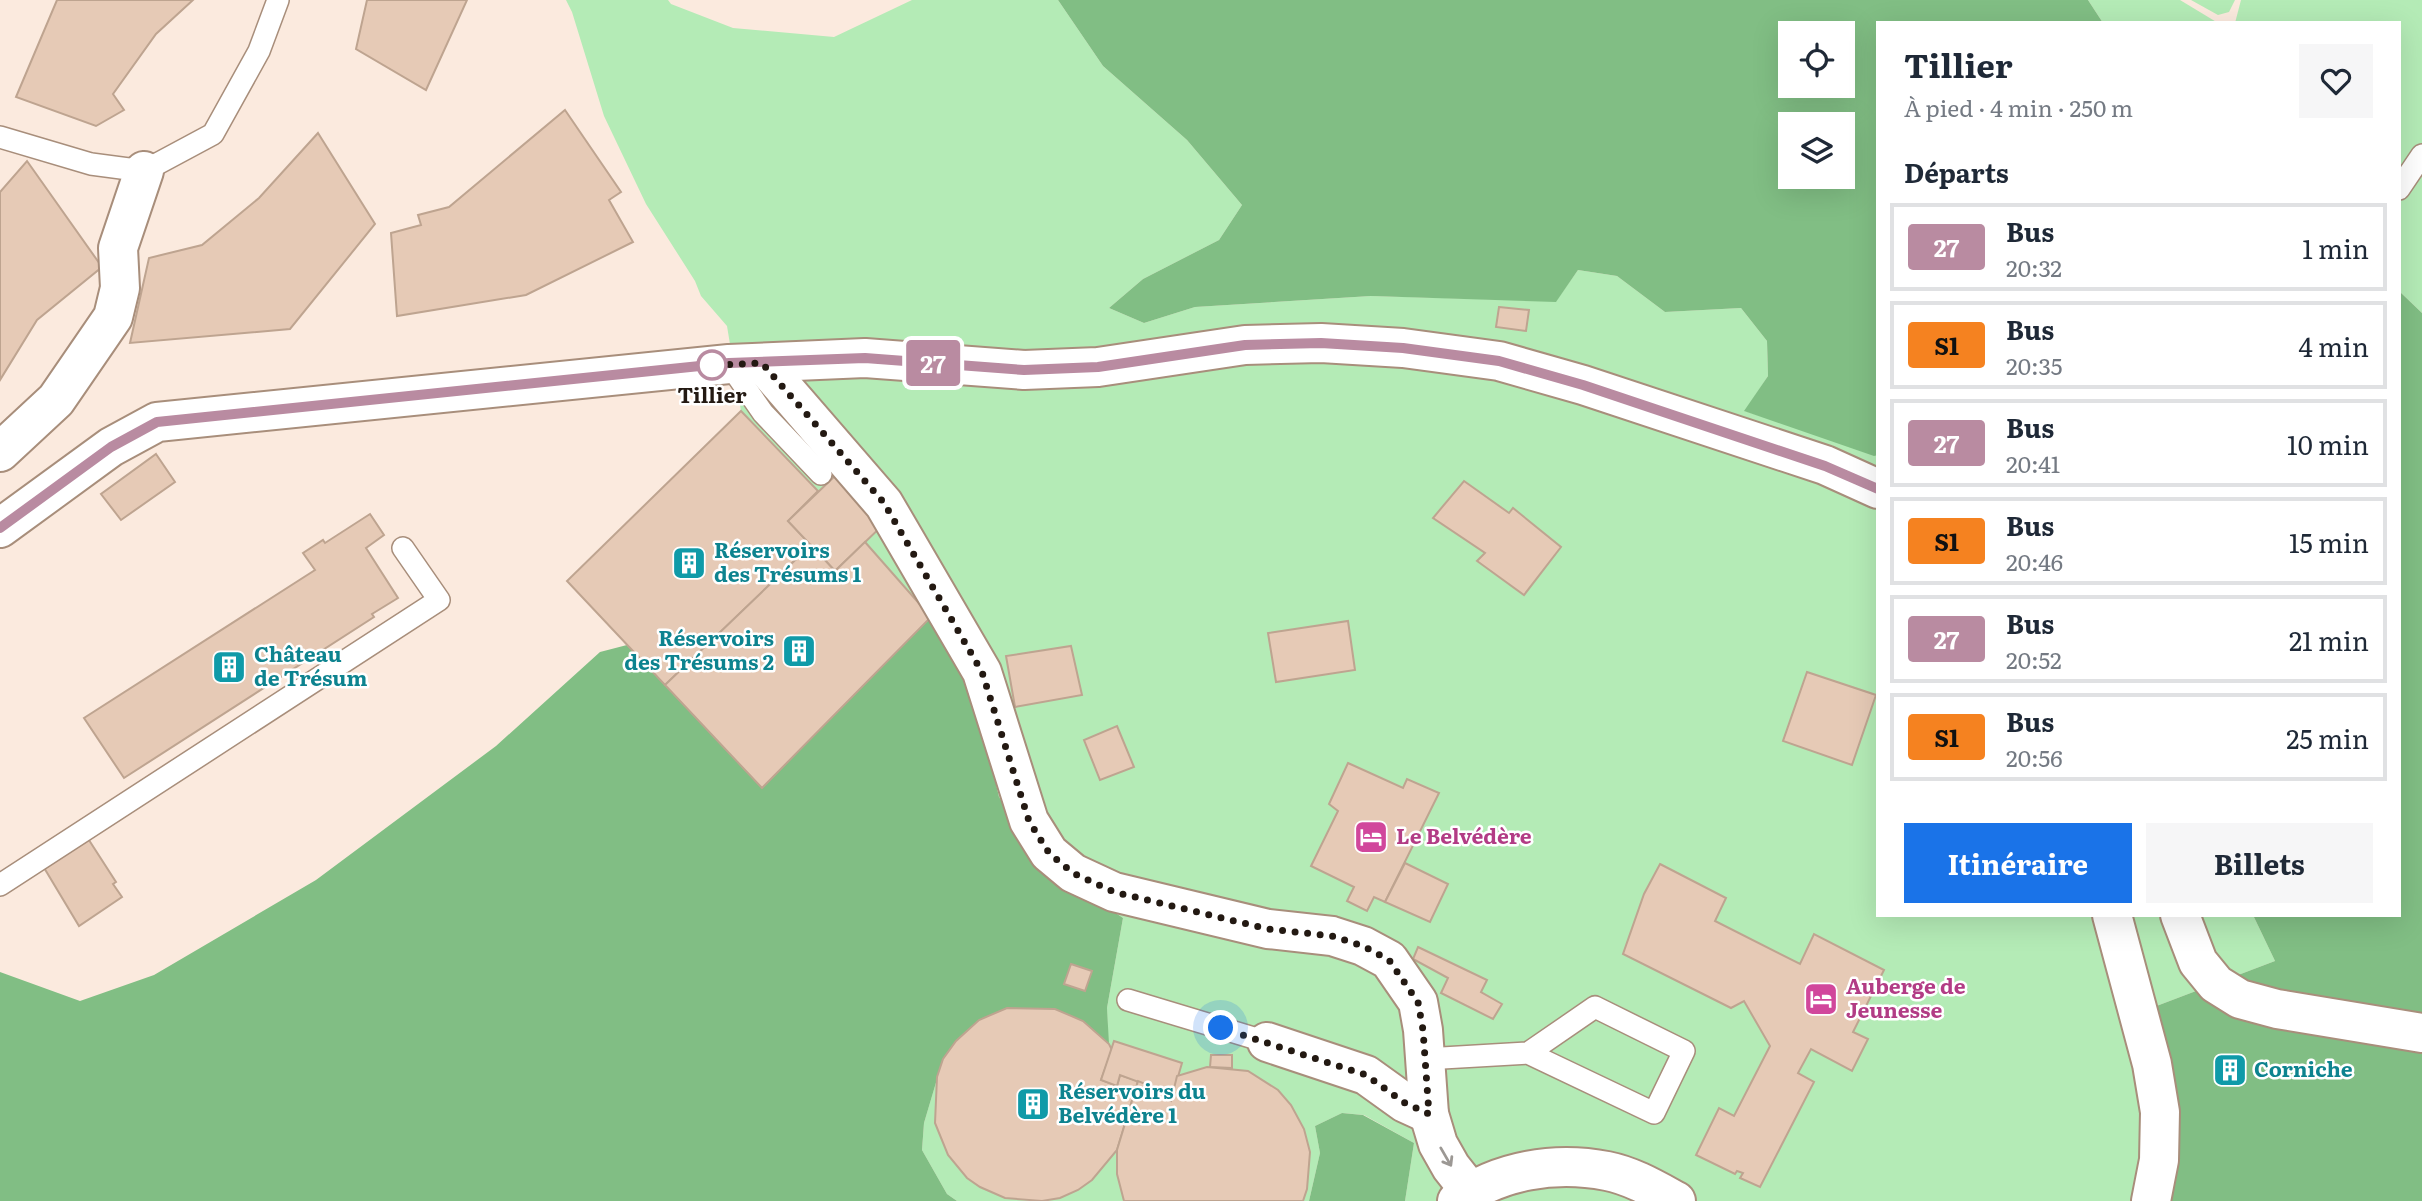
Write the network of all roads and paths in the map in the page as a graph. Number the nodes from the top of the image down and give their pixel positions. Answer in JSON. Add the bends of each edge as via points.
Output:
{"nodes":[{"id":1,"x":278,"y":0,"type":"edge"},
{"id":2,"x":0,"y":137,"type":"edge"},
{"id":3,"x":2422,"y":155,"type":"edge"},
{"id":4,"x":144,"y":171,"type":"junction"},
{"id":5,"x":2401,"y":185,"type":"edge"},
{"id":6,"x":746,"y":363,"type":"junction"},
{"id":7,"x":0,"y":452,"type":"edge"},
{"id":8,"x":821,"y":474,"type":"dead end"},
{"id":9,"x":1876,"y":488,"type":"edge"},
{"id":10,"x":0,"y":528,"type":"edge"},
{"id":11,"x":403,"y":548,"type":"dead end"},
{"id":12,"x":0,"y":885,"type":"edge"},
{"id":13,"x":2113,"y":917,"type":"edge"},
{"id":14,"x":2181,"y":917,"type":"edge"},
{"id":15,"x":1129,"y":1000,"type":"dead end"},
{"id":16,"x":2422,"y":1033,"type":"edge"},
{"id":17,"x":1267,"y":1042,"type":"joint"},
{"id":18,"x":1528,"y":1053,"type":"junction"},
{"id":19,"x":1425,"y":1059,"type":"junction"},
{"id":20,"x":1429,"y":1114,"type":"junction"},
{"id":21,"x":1463,"y":1196,"type":"edge"},
{"id":22,"x":1676,"y":1201,"type":"edge"},
{"id":23,"x":2151,"y":1201,"type":"edge"}],
"edges":[{"from":1,"to":4,"type":"lane","via":[[259,51],[213,134]]},
{"from":2,"to":4,"type":"lane","via":[[91,164]]},
{"from":3,"to":5,"type":"lane"},
{"from":4,"to":7,"type":"main road","via":[[118,248],[120,288],[113,317],[56,400]]},
{"from":6,"to":8,"type":"lane","via":[[763,413]]},
{"from":6,"to":9,"type":"main road","via":[[865,358],[1024,370],[1098,367],[1245,345],[1403,348],[1499,361],[1571,382],[1825,466]]},
{"from":6,"to":10,"type":"main road","via":[[157,422],[111,447]]},
{"from":6,"to":19,"type":"main road","via":[[884,503],[982,672],[1029,821],[1049,853],[1073,873],[1114,892],[1268,929],[1332,936],[1389,960],[1418,1002]]},
{"from":11,"to":12,"type":"lane","via":[[439,600]]},
{"from":13,"to":23,"type":"main road","via":[[2152,1064],[2160,1112],[2159,1160]]},
{"from":14,"to":16,"type":"main road","via":[[2198,962],[2216,984],[2240,999]]},
{"from":15,"to":17,"type":"lane"},
{"from":17,"to":20,"type":"main road","via":[[1366,1075]]},
{"from":18,"to":18,"type":"lane","via":[[1654,1113],[1684,1051],[1595,1007]]},
{"from":18,"to":19,"type":"lane"},
{"from":19,"to":20,"type":"main road"},
{"from":20,"to":21,"type":"main road","one_way":true},
{"from":21,"to":22,"type":"main road","via":[[1500,1177],[1568,1167],[1639,1181]]}]}
